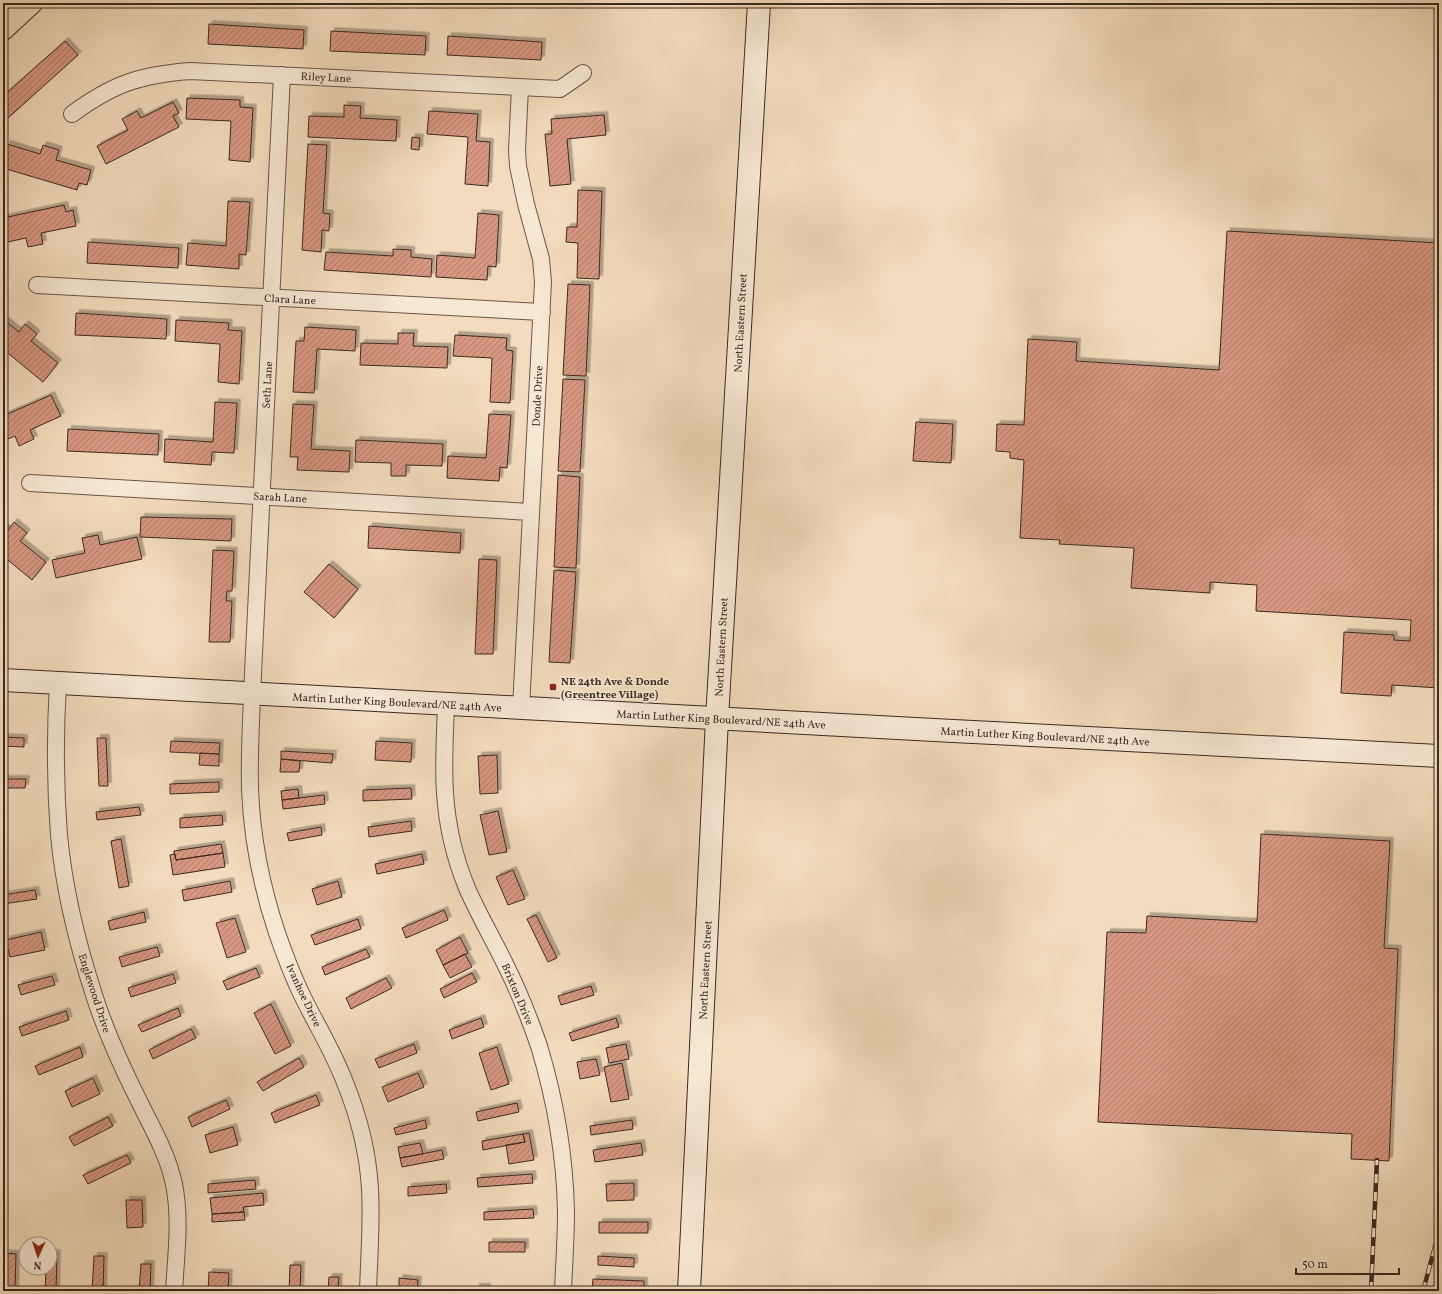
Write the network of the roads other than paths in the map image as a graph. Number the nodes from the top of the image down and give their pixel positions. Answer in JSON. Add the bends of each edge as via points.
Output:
{"nodes":[{"id":1,"x":31,"y":3,"type":"edge"},
{"id":2,"x":759,"y":3,"type":"edge"},
{"id":3,"x":3,"y":29,"type":"edge"},
{"id":4,"x":583,"y":73,"type":"dead end"},
{"id":5,"x":282,"y":75,"type":"junction"},
{"id":6,"x":520,"y":87,"type":"junction"},
{"id":7,"x":72,"y":114,"type":"dead end"},
{"id":8,"x":37,"y":286,"type":"dead end"},
{"id":9,"x":271,"y":298,"type":"junction"},
{"id":10,"x":542,"y":312,"type":"junction"},
{"id":11,"x":30,"y":483,"type":"dead end"},
{"id":12,"x":262,"y":496,"type":"junction"},
{"id":13,"x":531,"y":512,"type":"junction"},
{"id":14,"x":3,"y":680,"type":"edge"},
{"id":15,"x":58,"y":683,"type":"junction"},
{"id":16,"x":252,"y":694,"type":"junction"},
{"id":17,"x":446,"y":705,"type":"junction"},
{"id":18,"x":521,"y":708,"type":"junction"},
{"id":19,"x":717,"y":719,"type":"junction"},
{"id":20,"x":1439,"y":756,"type":"edge"},
{"id":21,"x":174,"y":1291,"type":"edge"},
{"id":22,"x":368,"y":1291,"type":"edge"},
{"id":23,"x":563,"y":1291,"type":"edge"},
{"id":24,"x":690,"y":1291,"type":"edge"}],
"edges":[{"from":1,"to":3,"type":"main road"},
{"from":2,"to":19,"type":"main road","name":"North Eastern Street"},
{"from":4,"to":6,"type":"street","name":"Riley Lane","via":[[560,89]]},
{"from":5,"to":6,"type":"street","name":"Riley Lane"},
{"from":5,"to":7,"type":"street","name":"Riley Lane","via":[[190,71],[151,76],[110,89]]},
{"from":5,"to":9,"type":"street","name":"Seth Lane"},
{"from":6,"to":10,"type":"street","name":"Donde Drive","via":[[518,166],[541,259]]},
{"from":8,"to":9,"type":"street","name":"Clara Lane"},
{"from":9,"to":10,"type":"street","name":"Clara Lane"},
{"from":9,"to":12,"type":"street","name":"Seth Lane"},
{"from":10,"to":13,"type":"street","name":"Donde Drive"},
{"from":11,"to":12,"type":"street","name":"Sarah Lane"},
{"from":12,"to":13,"type":"street","name":"Sarah Lane"},
{"from":12,"to":16,"type":"street","name":"Seth Lane"},
{"from":13,"to":18,"type":"street","name":"Donde Drive"},
{"from":14,"to":15,"type":"main road","name":"Martin Luther King Boulevard/NE 24th Ave"},
{"from":15,"to":16,"type":"main road","name":"Martin Luther King Boulevard/NE 24th Ave"},
{"from":15,"to":21,"type":"street","name":"Englewood Drive","via":[[56,789],[65,883],[84,964],[108,1037],[168,1161],[174,1184],[178,1224]]},
{"from":16,"to":17,"type":"main road","name":"Martin Luther King Boulevard/NE 24th Ave"},
{"from":16,"to":22,"type":"street","name":"Ivanhoe Drive","via":[[250,790],[260,868],[275,926],[288,962],[333,1056],[356,1112],[370,1188]]},
{"from":17,"to":18,"type":"main road","name":"Martin Luther King Boulevard/NE 24th Ave"},
{"from":17,"to":23,"type":"street","name":"Brixton Drive","via":[[445,794],[458,860],[467,887],[528,1015],[539,1047],[554,1110],[566,1211]]},
{"from":18,"to":19,"type":"main road","name":"Martin Luther King Boulevard/NE 24th Ave"},
{"from":19,"to":20,"type":"main road","name":"Martin Luther King Boulevard/NE 24th Ave"},
{"from":19,"to":24,"type":"main road","name":"North Eastern Street"}]}
